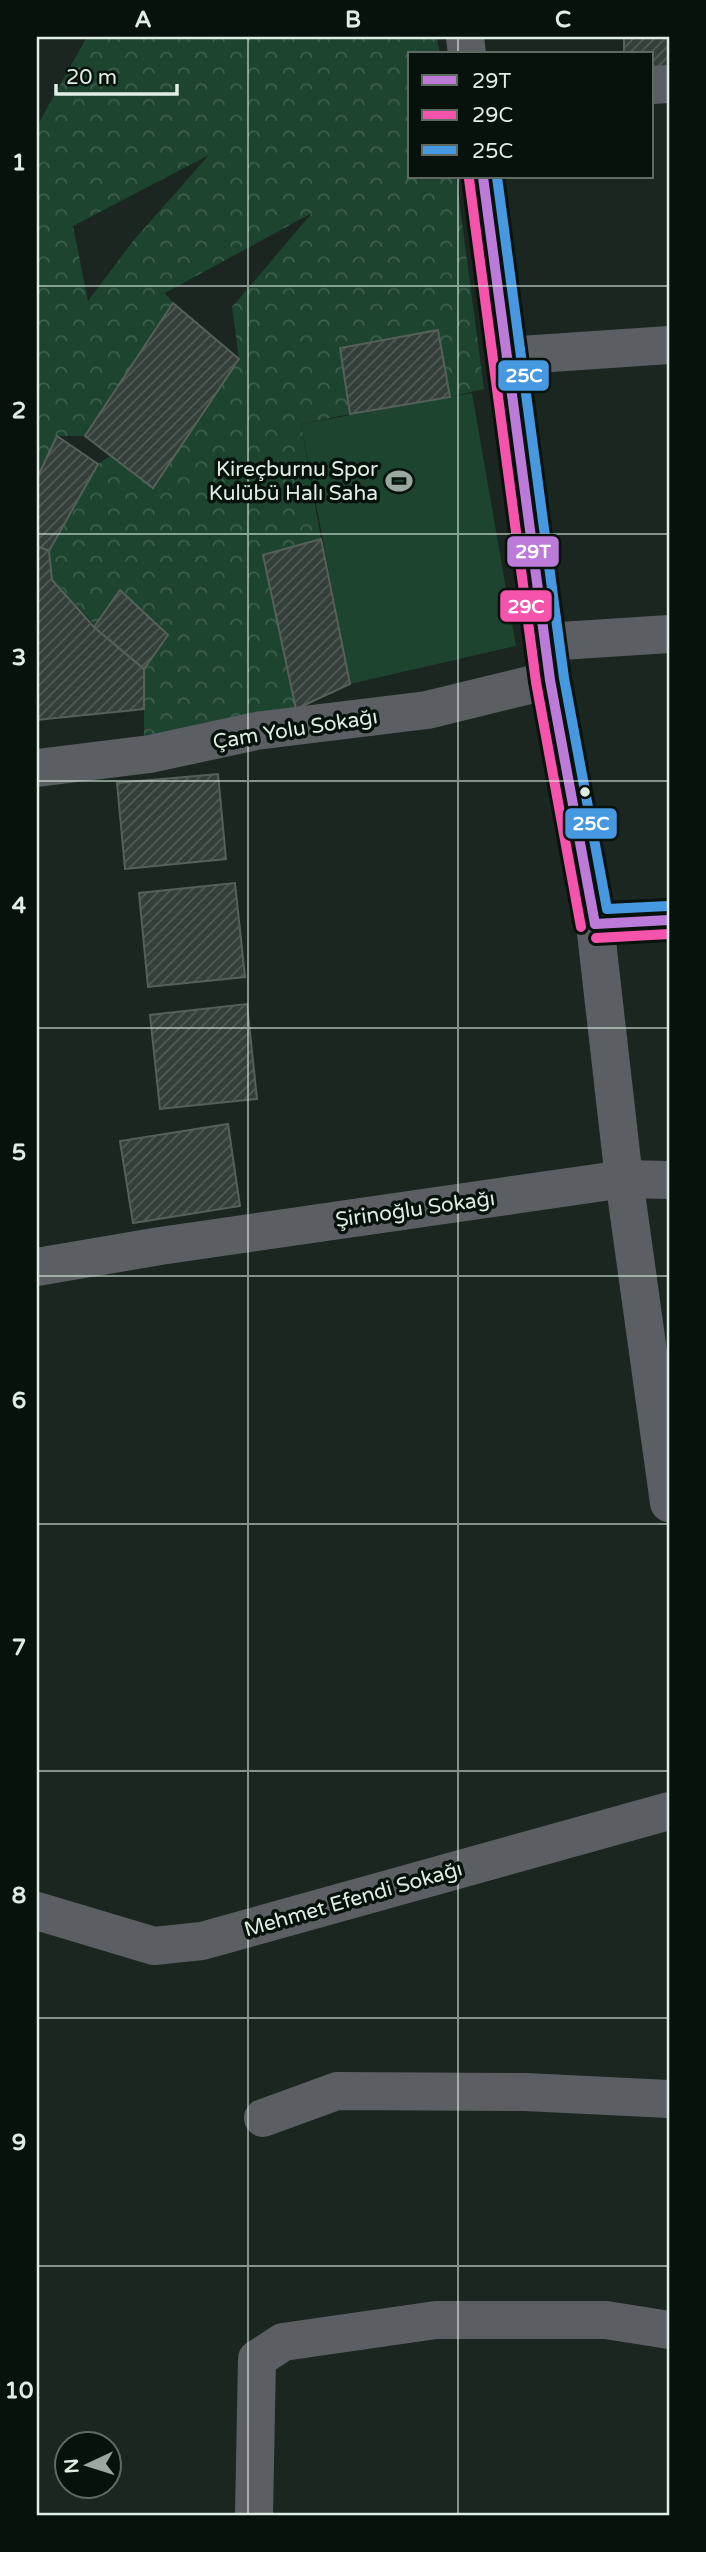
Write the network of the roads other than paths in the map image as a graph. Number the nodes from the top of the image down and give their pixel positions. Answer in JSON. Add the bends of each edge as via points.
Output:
{"nodes":[{"id":1,"x":483,"y":178,"type":"edge"},
{"id":2,"x":669,"y":345,"type":"edge"},
{"id":3,"x":506,"y":356,"type":"junction"},
{"id":4,"x":669,"y":634,"type":"edge"},
{"id":5,"x":545,"y":642,"type":"junction"},
{"id":6,"x":550,"y":680,"type":"junction"},
{"id":7,"x":37,"y":768,"type":"edge"},
{"id":8,"x":669,"y":920,"type":"edge"},
{"id":9,"x":595,"y":924,"type":"junction"},
{"id":10,"x":624,"y":1179,"type":"junction"},
{"id":11,"x":669,"y":1180,"type":"edge"},
{"id":12,"x":37,"y":1267,"type":"edge"},
{"id":13,"x":669,"y":1503,"type":"edge"},
{"id":14,"x":669,"y":1811,"type":"edge"},
{"id":15,"x":37,"y":1911,"type":"edge"},
{"id":16,"x":669,"y":2099,"type":"edge"},
{"id":17,"x":263,"y":2118,"type":"dead end"},
{"id":18,"x":669,"y":2330,"type":"edge"},
{"id":19,"x":254,"y":2515,"type":"edge"}],
"edges":[{"from":1,"to":3,"type":"street"},
{"from":2,"to":3,"type":"street"},
{"from":3,"to":5,"type":"street"},
{"from":4,"to":5,"type":"street"},
{"from":5,"to":6,"type":"street"},
{"from":6,"to":7,"type":"street","name":"Çam Yolu Sokağı","via":[[427,710]]},
{"from":6,"to":9,"type":"street"},
{"from":8,"to":9,"type":"street"},
{"from":9,"to":10,"type":"street"},
{"from":10,"to":11,"type":"street","name":"Şirinoğlu Sokağı"},
{"from":10,"to":12,"type":"street","name":"Şirinoğlu Sokağı"},
{"from":10,"to":13,"type":"street"},
{"from":14,"to":15,"type":"street","name":"Mehmet Efendi Sokağı","via":[[202,1941],[154,1946]]},
{"from":16,"to":17,"type":"street","via":[[525,2092],[337,2091]]},
{"from":18,"to":19,"type":"street","via":[[606,2320],[436,2320],[283,2342],[257,2359]]}]}
